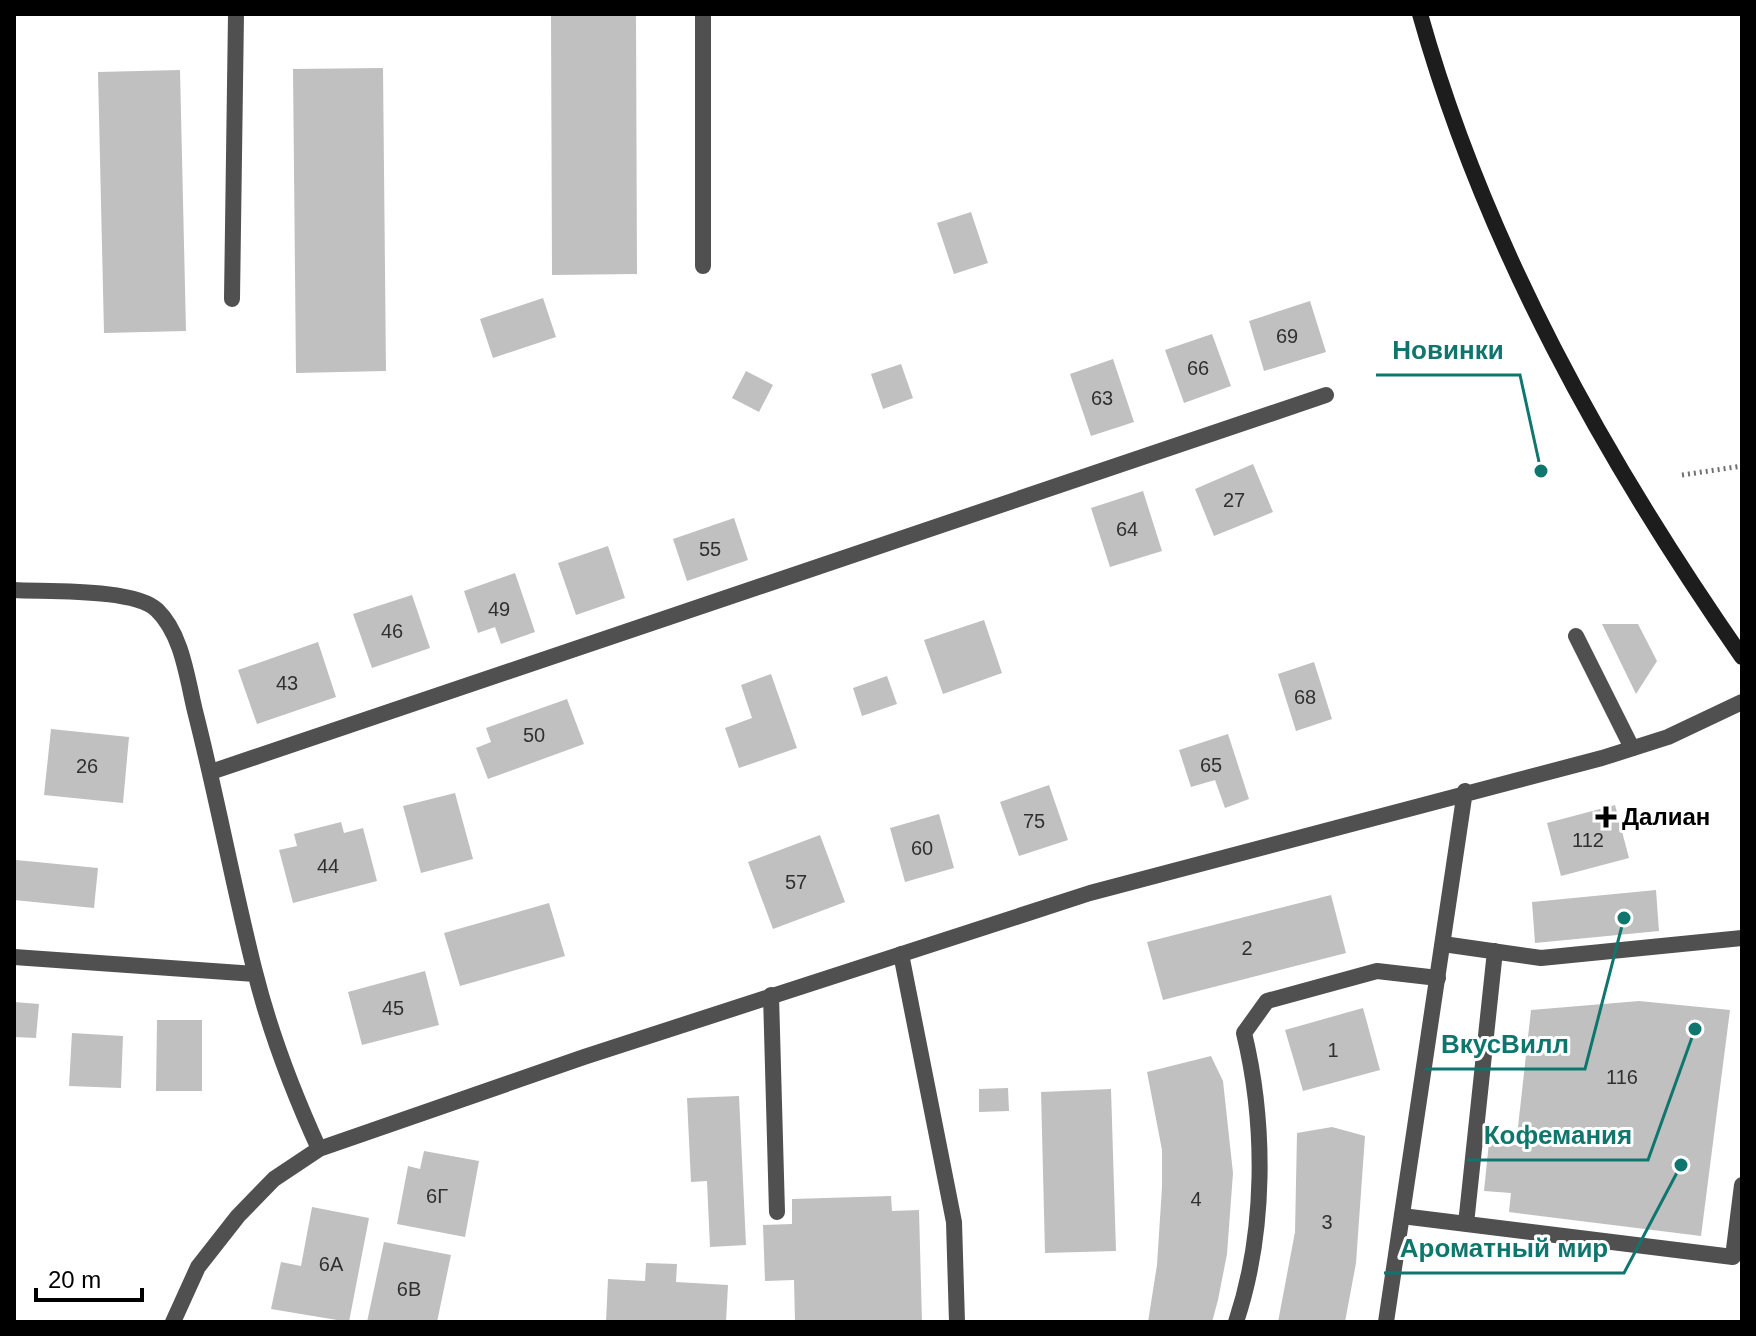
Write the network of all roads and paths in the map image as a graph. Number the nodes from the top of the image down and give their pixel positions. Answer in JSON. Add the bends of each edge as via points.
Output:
{"nodes":[{"id":1,"x":236,"y":14,"type":"edge"},
{"id":2,"x":703,"y":14,"type":"edge"},
{"id":3,"x":1420,"y":14,"type":"edge"},
{"id":4,"x":703,"y":266,"type":"dead end"},
{"id":5,"x":232,"y":299,"type":"dead end"},
{"id":6,"x":1326,"y":395,"type":"dead end"},
{"id":7,"x":1742,"y":466,"type":"edge"},
{"id":8,"x":1682,"y":475,"type":"dead end"},
{"id":9,"x":14,"y":590,"type":"edge"},
{"id":10,"x":1576,"y":636,"type":"dead end"},
{"id":11,"x":1742,"y":657,"type":"edge"},
{"id":12,"x":1742,"y":702,"type":"edge"},
{"id":13,"x":1632,"y":748,"type":"junction"},
{"id":14,"x":211,"y":772,"type":"junction"},
{"id":15,"x":1465,"y":791,"type":"junction"},
{"id":16,"x":1742,"y":938,"type":"edge"},
{"id":17,"x":1443,"y":944,"type":"junction"},
{"id":18,"x":1495,"y":951,"type":"junction"},
{"id":19,"x":901,"y":954,"type":"junction"},
{"id":20,"x":14,"y":957,"type":"edge"},
{"id":21,"x":255,"y":974,"type":"junction"},
{"id":22,"x":1438,"y":978,"type":"junction"},
{"id":23,"x":771,"y":995,"type":"junction"},
{"id":24,"x":319,"y":1149,"type":"junction"},
{"id":25,"x":1742,"y":1185,"type":"edge"},
{"id":26,"x":777,"y":1212,"type":"dead end"},
{"id":27,"x":1402,"y":1216,"type":"junction"},
{"id":28,"x":1466,"y":1224,"type":"junction"},
{"id":29,"x":173,"y":1322,"type":"edge"},
{"id":30,"x":957,"y":1322,"type":"edge"},
{"id":31,"x":1236,"y":1322,"type":"edge"},
{"id":32,"x":1386,"y":1322,"type":"edge"}],
"edges":[{"from":1,"to":5,"type":"street"},
{"from":2,"to":4,"type":"street"},
{"from":3,"to":11,"type":"main road","via":[[1488,208],[1567,374],[1644,509]]},
{"from":6,"to":14,"type":"street"},
{"from":7,"to":8,"type":"path"},
{"from":9,"to":14,"type":"street","via":[[129,597],[155,607],[180,651]]},
{"from":10,"to":13,"type":"street"},
{"from":12,"to":13,"type":"street"},
{"from":13,"to":15,"type":"street"},
{"from":14,"to":21,"type":"street"},
{"from":15,"to":17,"type":"street"},
{"from":15,"to":19,"type":"street","via":[[1090,893]]},
{"from":16,"to":18,"type":"street","via":[[1541,958]]},
{"from":17,"to":18,"type":"street"},
{"from":17,"to":22,"type":"street"},
{"from":18,"to":28,"type":"street"},
{"from":19,"to":23,"type":"street"},
{"from":19,"to":30,"type":"street","via":[[954,1222]]},
{"from":20,"to":21,"type":"street"},
{"from":21,"to":24,"type":"street","via":[[292,1088]]},
{"from":22,"to":27,"type":"street"},
{"from":22,"to":31,"type":"street","via":[[1377,971],[1267,1001],[1244,1033],[1258,1132],[1259,1199]]},
{"from":23,"to":24,"type":"street"},
{"from":23,"to":26,"type":"street"},
{"from":24,"to":29,"type":"street","via":[[274,1179],[238,1216],[198,1267]]},
{"from":25,"to":28,"type":"street","via":[[1733,1257]]},
{"from":27,"to":28,"type":"street"},
{"from":27,"to":32,"type":"street"}]}
